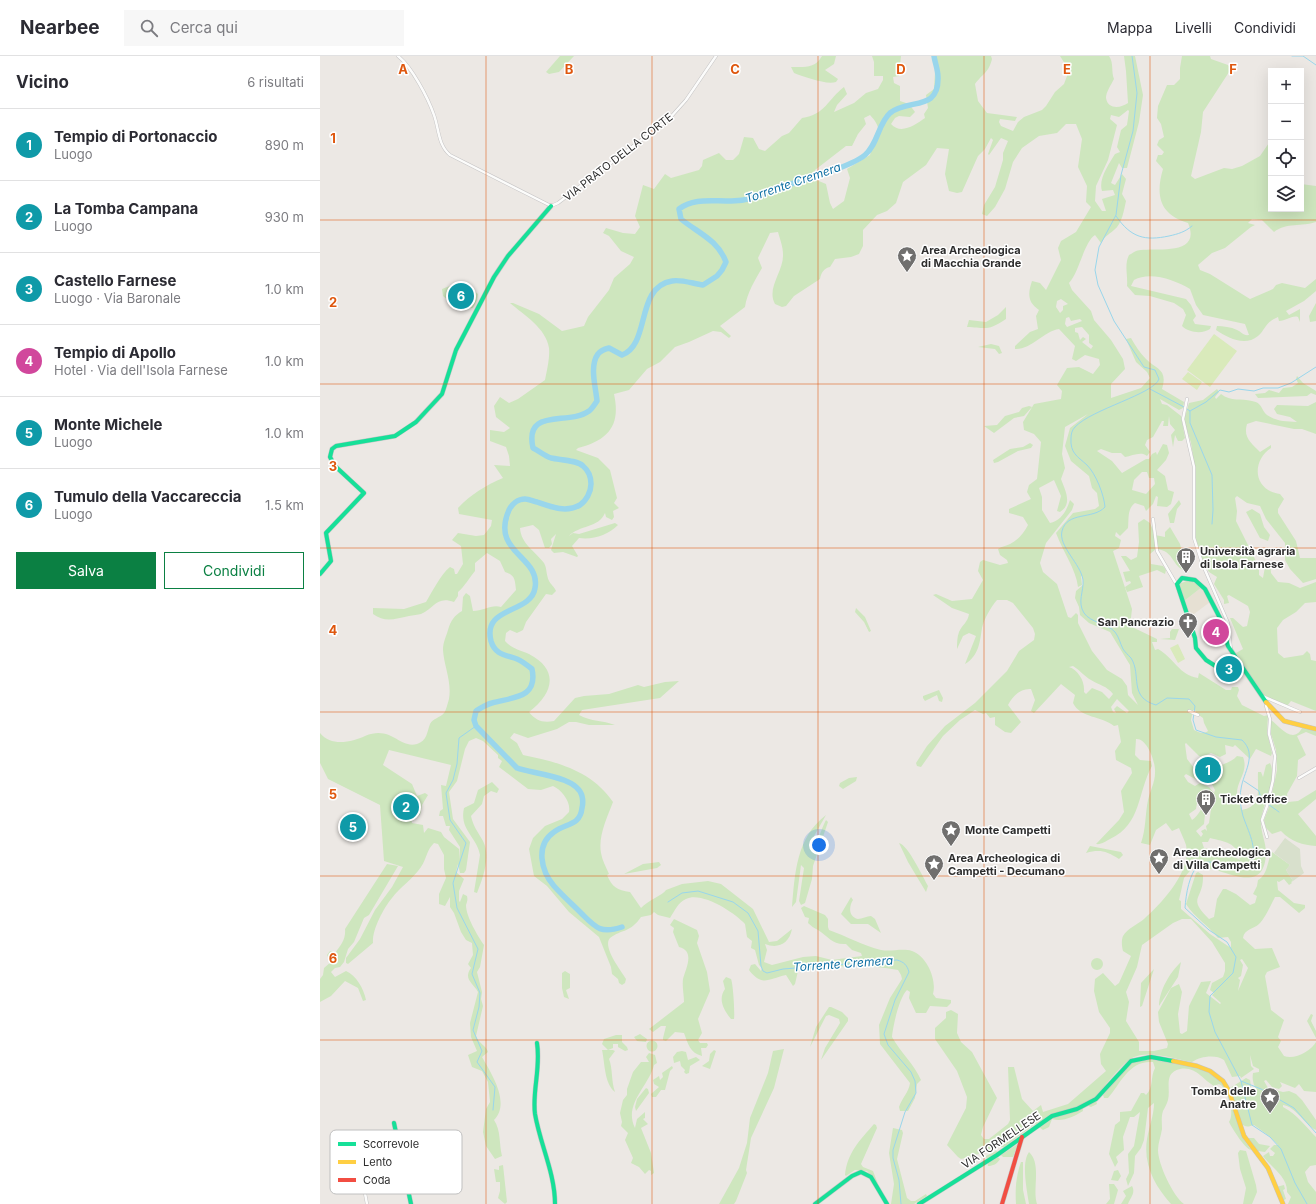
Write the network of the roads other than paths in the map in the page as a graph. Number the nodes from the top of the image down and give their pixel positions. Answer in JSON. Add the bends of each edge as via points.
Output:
{"nodes":[{"id":1,"x":398,"y":56,"type":"edge"},
{"id":2,"x":716,"y":56,"type":"edge"},
{"id":3,"x":551,"y":206,"type":"junction"},
{"id":4,"x":1187,"y":399,"type":"dead end"},
{"id":5,"x":1153,"y":520,"type":"dead end"},
{"id":6,"x":320,"y":574,"type":"edge"},
{"id":7,"x":1175,"y":582,"type":"dead end"},
{"id":8,"x":1206,"y":641,"type":"dead end"},
{"id":9,"x":1226,"y":641,"type":"junction"},
{"id":10,"x":1231,"y":650,"type":"junction"},
{"id":11,"x":1217,"y":667,"type":"dead end"},
{"id":12,"x":1263,"y":697,"type":"junction"},
{"id":13,"x":1266,"y":706,"type":"joint"},
{"id":14,"x":1190,"y":712,"type":"dead end"},
{"id":15,"x":1300,"y":712,"type":"dead end"},
{"id":16,"x":1197,"y":714,"type":"dead end"},
{"id":17,"x":1316,"y":729,"type":"edge"},
{"id":18,"x":1316,"y":768,"type":"edge"},
{"id":19,"x":1299,"y":778,"type":"dead end"},
{"id":20,"x":1266,"y":837,"type":"dead end"},
{"id":21,"x":537,"y":1043,"type":"dead end"},
{"id":22,"x":394,"y":1123,"type":"dead end"},
{"id":23,"x":395,"y":1130,"type":"edge"},
{"id":24,"x":1022,"y":1137,"type":"junction"},
{"id":25,"x":365,"y":1194,"type":"edge"},
{"id":26,"x":409,"y":1194,"type":"edge"},
{"id":27,"x":367,"y":1204,"type":"edge"},
{"id":28,"x":411,"y":1204,"type":"edge"},
{"id":29,"x":555,"y":1204,"type":"edge"},
{"id":30,"x":815,"y":1204,"type":"edge"},
{"id":31,"x":887,"y":1204,"type":"edge"},
{"id":32,"x":919,"y":1204,"type":"edge"},
{"id":33,"x":1002,"y":1204,"type":"edge"},
{"id":34,"x":1283,"y":1204,"type":"edge"}],
"edges":[{"from":1,"to":3,"type":"street","name":"VIA PRATO DELLA CORTE","via":[[406,63],[434,115],[445,150]]},
{"from":2,"to":3,"type":"street","name":"VIA PRATO DELLA CORTE","via":[[686,100],[669,119]]},
{"from":3,"to":6,"type":"street","via":[[508,256],[494,277],[456,350],[442,394],[416,422],[395,436],[336,446],[332,449],[330,457],[335,466],[364,493],[326,533],[331,561]]},
{"from":4,"to":10,"type":"street","via":[[1183,421],[1194,467],[1194,538],[1228,623]]},
{"from":5,"to":7,"type":"street","via":[[1157,551]]},
{"from":8,"to":9,"type":"street"},
{"from":9,"to":10,"type":"street"},
{"from":9,"to":11,"type":"street","via":[[1221,620],[1202,585],[1192,579],[1182,578],[1177,584],[1196,648],[1206,660]]},
{"from":10,"to":12,"type":"street"},
{"from":12,"to":13,"type":"street"},
{"from":12,"to":15,"type":"street"},
{"from":12,"to":17,"type":"street","via":[[1271,710],[1281,719]]},
{"from":13,"to":20,"type":"street","via":[[1274,756],[1269,801],[1262,820]]},
{"from":14,"to":16,"type":"street"},
{"from":18,"to":19,"type":"street"},
{"from":21,"to":29,"type":"street","via":[[539,1065],[535,1113],[555,1190]]},
{"from":22,"to":23,"type":"street"},
{"from":24,"to":32,"type":"street","name":"VIA FORMELLESE"},
{"from":24,"to":33,"type":"street"},
{"from":24,"to":34,"type":"street","name":"VIA FORMELLESE","via":[[1052,1116],[1077,1109],[1096,1099],[1136,1058],[1151,1057],[1197,1066],[1214,1073],[1227,1086],[1244,1136],[1268,1168]]},
{"from":25,"to":27,"type":"street"},
{"from":26,"to":28,"type":"street"},
{"from":30,"to":31,"type":"street","via":[[861,1172],[870,1176]]}]}
